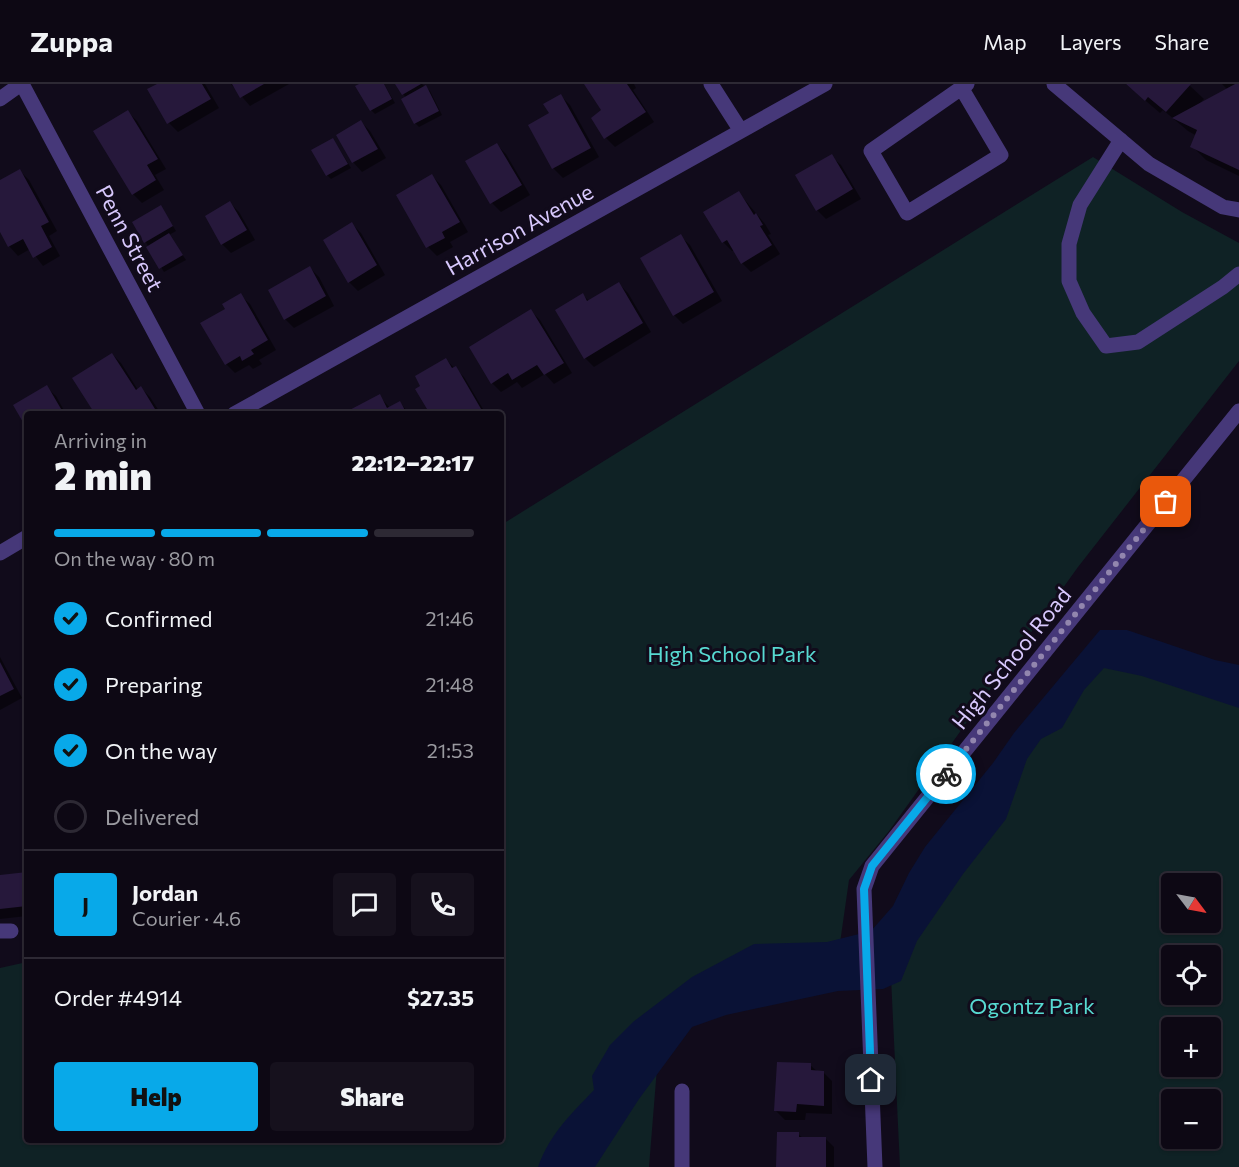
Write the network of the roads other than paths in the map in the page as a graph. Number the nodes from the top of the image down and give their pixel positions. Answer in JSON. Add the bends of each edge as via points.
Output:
{"nodes":[{"id":1,"x":21,"y":84,"type":"edge"},
{"id":2,"x":711,"y":84,"type":"edge"},
{"id":3,"x":825,"y":84,"type":"edge"},
{"id":4,"x":1054,"y":84,"type":"edge"},
{"id":5,"x":965,"y":86,"type":"edge"},
{"id":6,"x":0,"y":99,"type":"edge"},
{"id":7,"x":741,"y":131,"type":"junction"},
{"id":8,"x":1121,"y":140,"type":"junction"},
{"id":9,"x":1239,"y":210,"type":"edge"},
{"id":10,"x":1239,"y":274,"type":"edge"},
{"id":11,"x":196,"y":411,"type":"edge"},
{"id":12,"x":239,"y":411,"type":"edge"},
{"id":13,"x":1239,"y":411,"type":"edge"},
{"id":14,"x":24,"y":539,"type":"edge"},
{"id":15,"x":0,"y":553,"type":"edge"},
{"id":16,"x":682,"y":1091,"type":"dead end"},
{"id":17,"x":682,"y":1167,"type":"edge"},
{"id":18,"x":875,"y":1167,"type":"edge"}],
"edges":[{"from":1,"to":6,"type":"street"},
{"from":1,"to":11,"type":"street","name":"Penn Street"},
{"from":2,"to":7,"type":"street"},
{"from":3,"to":7,"type":"street","name":"Harrison Avenue"},
{"from":4,"to":8,"type":"street"},
{"from":5,"to":5,"type":"street","via":[[1001,155],[907,213],[871,151]]},
{"from":7,"to":12,"type":"street","name":"Harrison Avenue"},
{"from":8,"to":9,"type":"street","via":[[1149,164],[1223,207]]},
{"from":8,"to":10,"type":"street","via":[[1080,205],[1069,244],[1069,280],[1083,313],[1106,346],[1138,342]]},
{"from":13,"to":18,"type":"street","name":"High School Road","via":[[872,866],[864,889]]},
{"from":14,"to":15,"type":"street"},
{"from":16,"to":17,"type":"street"}]}
